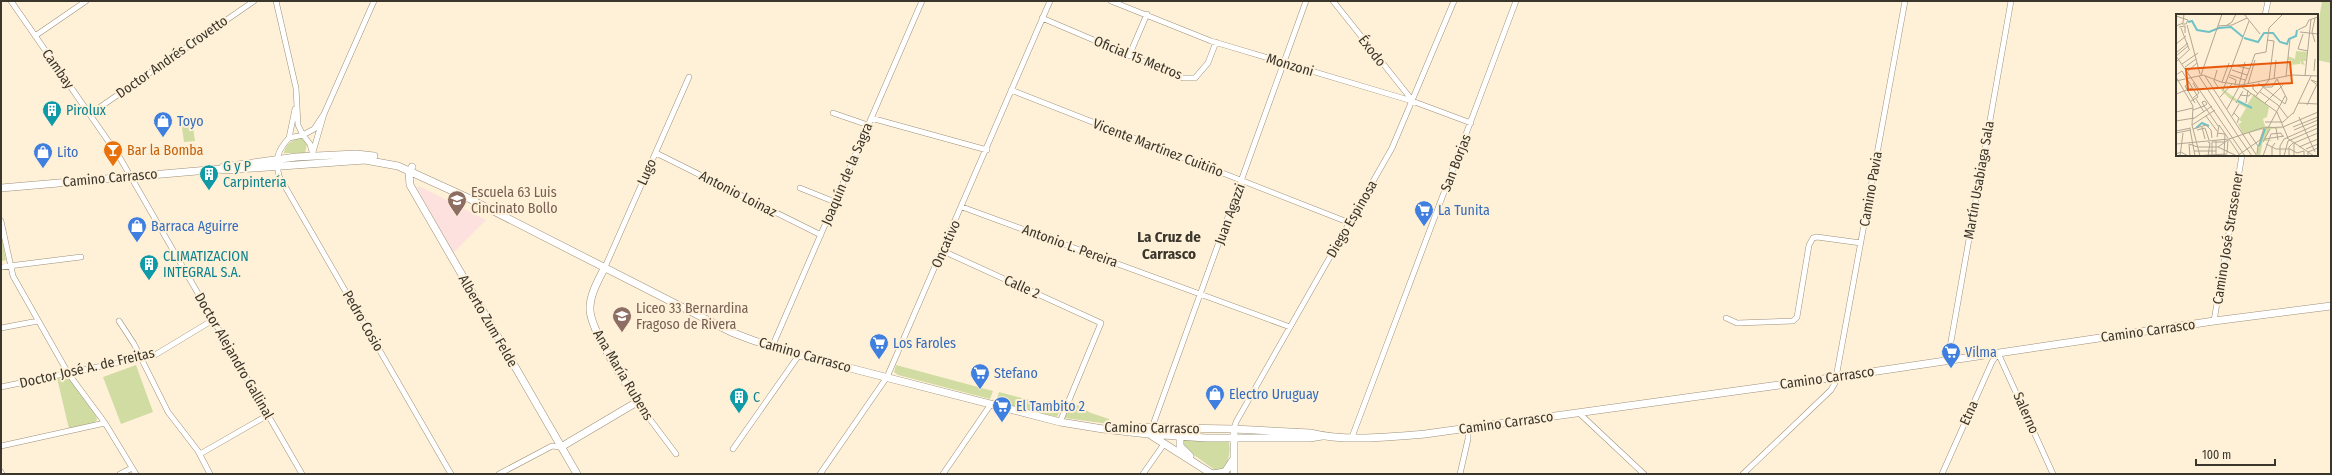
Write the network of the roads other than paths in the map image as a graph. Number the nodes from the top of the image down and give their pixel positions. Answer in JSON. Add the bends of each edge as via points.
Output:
{"nodes":[{"id":1,"x":11,"y":1,"type":"edge"},
{"id":2,"x":86,"y":1,"type":"edge"},
{"id":3,"x":254,"y":1,"type":"edge"},
{"id":4,"x":276,"y":1,"type":"edge"},
{"id":5,"x":374,"y":1,"type":"edge"},
{"id":6,"x":922,"y":1,"type":"edge"},
{"id":7,"x":1050,"y":1,"type":"edge"},
{"id":8,"x":1111,"y":1,"type":"edge"},
{"id":9,"x":1306,"y":1,"type":"edge"},
{"id":10,"x":1333,"y":1,"type":"edge"},
{"id":11,"x":1454,"y":1,"type":"edge"},
{"id":12,"x":1516,"y":1,"type":"edge"},
{"id":13,"x":1905,"y":1,"type":"edge"},
{"id":14,"x":2011,"y":1,"type":"edge"},
{"id":15,"x":2268,"y":1,"type":"edge"},
{"id":16,"x":1147,"y":14,"type":"junction"},
{"id":17,"x":2265,"y":14,"type":"edge"},
{"id":18,"x":1042,"y":18,"type":"junction"},
{"id":19,"x":35,"y":36,"type":"junction"},
{"id":20,"x":1216,"y":42,"type":"junction"},
{"id":21,"x":1129,"y":56,"type":"junction"},
{"id":22,"x":1283,"y":63,"type":"junction"},
{"id":23,"x":689,"y":77,"type":"dead end"},
{"id":24,"x":1011,"y":90,"type":"junction"},
{"id":25,"x":1412,"y":101,"type":"junction"},
{"id":26,"x":296,"y":106,"type":"junction"},
{"id":27,"x":833,"y":113,"type":"dead end"},
{"id":28,"x":90,"y":114,"type":"junction"},
{"id":29,"x":324,"y":114,"type":"junction"},
{"id":30,"x":871,"y":118,"type":"junction"},
{"id":31,"x":1471,"y":123,"type":"junction"},
{"id":32,"x":868,"y":125,"type":"junction"},
{"id":33,"x":303,"y":135,"type":"junction"},
{"id":34,"x":289,"y":138,"type":"junction"},
{"id":35,"x":987,"y":150,"type":"junction"},
{"id":36,"x":656,"y":153,"type":"junction"},
{"id":37,"x":313,"y":154,"type":"junction"},
{"id":38,"x":2242,"y":156,"type":"edge"},
{"id":39,"x":276,"y":159,"type":"junction"},
{"id":40,"x":277,"y":167,"type":"junction"},
{"id":41,"x":220,"y":169,"type":"junction"},
{"id":42,"x":411,"y":169,"type":"junction"},
{"id":43,"x":131,"y":176,"type":"junction"},
{"id":44,"x":1242,"y":181,"type":"junction"},
{"id":45,"x":1,"y":188,"type":"edge"},
{"id":46,"x":800,"y":188,"type":"dead end"},
{"id":47,"x":835,"y":202,"type":"junction"},
{"id":48,"x":962,"y":207,"type":"junction"},
{"id":49,"x":1,"y":221,"type":"edge"},
{"id":50,"x":1350,"y":223,"type":"junction"},
{"id":51,"x":821,"y":235,"type":"junction"},
{"id":52,"x":1861,"y":244,"type":"junction"},
{"id":53,"x":943,"y":251,"type":"junction"},
{"id":54,"x":81,"y":256,"type":"dead end"},
{"id":55,"x":10,"y":265,"type":"junction"},
{"id":56,"x":1,"y":267,"type":"edge"},
{"id":57,"x":605,"y":267,"type":"junction"},
{"id":58,"x":1201,"y":293,"type":"junction"},
{"id":59,"x":2331,"y":306,"type":"edge"},
{"id":60,"x":1726,"y":318,"type":"dead end"},
{"id":61,"x":213,"y":320,"type":"junction"},
{"id":62,"x":38,"y":321,"type":"junction"},
{"id":63,"x":2214,"y":321,"type":"junction"},
{"id":64,"x":119,"y":322,"type":"dead end"},
{"id":65,"x":1,"y":328,"type":"edge"},
{"id":66,"x":1290,"y":328,"type":"junction"},
{"id":67,"x":772,"y":347,"type":"junction"},
{"id":68,"x":1998,"y":353,"type":"junction"},
{"id":69,"x":799,"y":355,"type":"junction"},
{"id":70,"x":141,"y":358,"type":"junction"},
{"id":71,"x":1950,"y":360,"type":"junction"},
{"id":72,"x":68,"y":373,"type":"junction"},
{"id":73,"x":887,"y":377,"type":"junction"},
{"id":74,"x":1837,"y":377,"type":"junction"},
{"id":75,"x":1,"y":387,"type":"edge"},
{"id":76,"x":637,"y":402,"type":"junction"},
{"id":77,"x":991,"y":404,"type":"junction"},
{"id":78,"x":1579,"y":413,"type":"junction"},
{"id":79,"x":268,"y":415,"type":"junction"},
{"id":80,"x":1060,"y":422,"type":"junction"},
{"id":81,"x":105,"y":423,"type":"junction"},
{"id":82,"x":1154,"y":427,"type":"junction"},
{"id":83,"x":1097,"y":428,"type":"junction"},
{"id":84,"x":1468,"y":428,"type":"junction"},
{"id":85,"x":1207,"y":429,"type":"junction"},
{"id":86,"x":1234,"y":429,"type":"junction"},
{"id":87,"x":1148,"y":434,"type":"junction"},
{"id":88,"x":1180,"y":436,"type":"junction"},
{"id":89,"x":1322,"y":436,"type":"junction"},
{"id":90,"x":1234,"y":437,"type":"junction"},
{"id":91,"x":1352,"y":437,"type":"junction"},
{"id":92,"x":1164,"y":444,"type":"junction"},
{"id":93,"x":1,"y":446,"type":"edge"},
{"id":94,"x":561,"y":447,"type":"junction"},
{"id":95,"x":733,"y":449,"type":"dead end"},
{"id":96,"x":200,"y":454,"type":"junction"},
{"id":97,"x":676,"y":454,"type":"dead end"},
{"id":98,"x":1233,"y":460,"type":"junction"},
{"id":99,"x":1194,"y":463,"type":"junction"},
{"id":100,"x":132,"y":468,"type":"junction"},
{"id":101,"x":120,"y":474,"type":"edge"},
{"id":102,"x":136,"y":474,"type":"edge"},
{"id":103,"x":210,"y":474,"type":"edge"},
{"id":104,"x":302,"y":474,"type":"edge"},
{"id":105,"x":451,"y":474,"type":"edge"},
{"id":106,"x":499,"y":474,"type":"edge"},
{"id":107,"x":577,"y":474,"type":"edge"},
{"id":108,"x":820,"y":474,"type":"edge"},
{"id":109,"x":943,"y":474,"type":"edge"},
{"id":110,"x":1143,"y":474,"type":"edge"},
{"id":111,"x":1212,"y":474,"type":"edge"},
{"id":112,"x":1234,"y":474,"type":"edge"},
{"id":113,"x":1460,"y":474,"type":"edge"},
{"id":114,"x":1644,"y":474,"type":"edge"},
{"id":115,"x":1743,"y":474,"type":"edge"},
{"id":116,"x":1942,"y":474,"type":"edge"},
{"id":117,"x":2053,"y":474,"type":"edge"}],
"edges":[{"from":1,"to":19,"type":"street","name":"Cambay"},
{"from":2,"to":19,"type":"street"},
{"from":3,"to":28,"type":"street","name":"Doctor Andrés Crovetto"},
{"from":4,"to":26,"type":"street","via":[[294,78]]},
{"from":5,"to":29,"type":"street"},
{"from":6,"to":30,"type":"street","name":"Joaquín de la Sagra"},
{"from":7,"to":18,"type":"street","name":"Oncativo"},
{"from":8,"to":16,"type":"street","name":"Monzoni"},
{"from":9,"to":22,"type":"street","name":"Juan Agazzi"},
{"from":10,"to":25,"type":"street","name":"Éxodo"},
{"from":11,"to":25,"type":"street","name":"Diego Espinosa"},
{"from":12,"to":31,"type":"street","name":"San Borjas"},
{"from":13,"to":52,"type":"street","name":"Camino Pavia"},
{"from":14,"to":71,"type":"street","name":"Martín Usabiaga Sala","via":[[1950,347]]},
{"from":15,"to":17,"type":"street"},
{"from":16,"to":20,"type":"street","name":"Monzoni"},
{"from":16,"to":21,"type":"street"},
{"from":18,"to":21,"type":"street","name":"Oficial 15 Metros"},
{"from":18,"to":24,"type":"street","name":"Oncativo"},
{"from":19,"to":28,"type":"street","name":"Cambay"},
{"from":20,"to":21,"type":"street","name":"Oficial 15 Metros","via":[[1208,63],[1195,78],[1183,78]]},
{"from":20,"to":22,"type":"street","name":"Monzoni"},
{"from":22,"to":25,"type":"street","name":"Monzoni"},
{"from":22,"to":44,"type":"street","name":"Juan Agazzi"},
{"from":23,"to":36,"type":"street","name":"Lugo"},
{"from":24,"to":35,"type":"street","name":"Oncativo"},
{"from":24,"to":44,"type":"street","name":"Vicente Martínez Cuitiño"},
{"from":25,"to":31,"type":"street","name":"Monzoni"},
{"from":25,"to":50,"type":"street","name":"Diego Espinosa","via":[[1392,148]]},
{"from":26,"to":33,"type":"street","via":[[298,125]]},
{"from":26,"to":34,"type":"street"},
{"from":27,"to":32,"type":"street"},
{"from":28,"to":43,"type":"street","name":"Cambay"},
{"from":29,"to":33,"type":"street","via":[[314,129]]},
{"from":29,"to":37,"type":"street"},
{"from":30,"to":32,"type":"street","name":"Joaquín de la Sagra"},
{"from":30,"to":35,"type":"street"},
{"from":31,"to":91,"type":"street","name":"San Borjas"},
{"from":32,"to":47,"type":"street","name":"Joaquín de la Sagra"},
{"from":33,"to":34,"type":"street"},
{"from":33,"to":37,"type":"street"},
{"from":34,"to":39,"type":"street","via":[[280,147]]},
{"from":35,"to":48,"type":"street","name":"Oncativo"},
{"from":36,"to":51,"type":"street","name":"Antonio Loinaz"},
{"from":36,"to":57,"type":"street","name":"Lugo"},
{"from":37,"to":39,"type":"main road","name":"Camino Carrasco"},
{"from":37,"to":40,"type":"main road","via":[[307,160]]},
{"from":37,"to":42,"type":"main road","name":"Camino Carrasco","via":[[371,156]]},
{"from":38,"to":63,"type":"street","name":"Camino José Strassener"},
{"from":39,"to":40,"type":"street","name":"Pedro Cosio"},
{"from":39,"to":41,"type":"main road","name":"Camino Carrasco","via":[[225,166]]},
{"from":40,"to":41,"type":"main road","name":"Camino Carrasco"},
{"from":40,"to":42,"type":"main road","name":"Camino Carrasco","via":[[365,160]]},
{"from":40,"to":105,"type":"street","name":"Pedro Cosio","via":[[279,176]]},
{"from":41,"to":43,"type":"main road","name":"Camino Carrasco"},
{"from":42,"to":57,"type":"main road","name":"Camino Carrasco","via":[[462,192],[468,198]]},
{"from":42,"to":94,"type":"main road","name":"Alberto Zum Felde","via":[[410,185]]},
{"from":43,"to":45,"type":"main road","name":"Camino Carrasco"},
{"from":43,"to":61,"type":"street","name":"Doctor Alejandro Gallinal"},
{"from":44,"to":50,"type":"street","name":"Vicente Martínez Cuitiño"},
{"from":44,"to":58,"type":"street","name":"Juan Agazzi"},
{"from":46,"to":47,"type":"street"},
{"from":47,"to":51,"type":"street","name":"Joaquín de la Sagra"},
{"from":48,"to":53,"type":"street","name":"Oncativo"},
{"from":48,"to":58,"type":"street","name":"Antonio L. Pereira"},
{"from":49,"to":55,"type":"street"},
{"from":50,"to":66,"type":"street","name":"Diego Espinosa"},
{"from":51,"to":67,"type":"street","name":"Joaquín de la Sagra"},
{"from":52,"to":60,"type":"street","via":[[1814,238],[1810,245],[1797,317],[1793,321],[1737,323]]},
{"from":52,"to":74,"type":"street","name":"Camino Pavia"},
{"from":53,"to":73,"type":"street","name":"Oncativo"},
{"from":53,"to":80,"type":"street","name":"Calle 2","via":[[1101,323]]},
{"from":54,"to":55,"type":"street"},
{"from":55,"to":56,"type":"street"},
{"from":55,"to":62,"type":"street","via":[[13,276]]},
{"from":57,"to":67,"type":"main road","name":"Camino Carrasco","via":[[731,332]]},
{"from":57,"to":76,"type":"main road","name":"Ana María Rubens","via":[[591,301],[591,317],[597,333]]},
{"from":58,"to":66,"type":"street","name":"Antonio L. Pereira"},
{"from":58,"to":82,"type":"street","name":"Juan Agazzi"},
{"from":59,"to":63,"type":"main road","name":"Camino Carrasco"},
{"from":61,"to":70,"type":"street","name":"Doctor José A. de Freitas","via":[[155,355]]},
{"from":61,"to":79,"type":"street","name":"Doctor Alejandro Gallinal"},
{"from":62,"to":65,"type":"street"},
{"from":62,"to":72,"type":"street"},
{"from":63,"to":68,"type":"main road","name":"Camino Carrasco"},
{"from":64,"to":70,"type":"street"},
{"from":66,"to":86,"type":"street","name":"Diego Espinosa"},
{"from":67,"to":69,"type":"main road","name":"Camino Carrasco"},
{"from":68,"to":71,"type":"main road","name":"Camino Carrasco"},
{"from":68,"to":116,"type":"street","name":"Etna"},
{"from":68,"to":117,"type":"street","name":"Salerno"},
{"from":69,"to":73,"type":"main road","name":"Camino Carrasco"},
{"from":69,"to":95,"type":"street"},
{"from":70,"to":72,"type":"street","name":"Doctor José A. de Freitas"},
{"from":70,"to":96,"type":"street","via":[[168,412]]},
{"from":71,"to":74,"type":"main road","name":"Camino Carrasco"},
{"from":72,"to":75,"type":"street","name":"Doctor José A. de Freitas"},
{"from":72,"to":81,"type":"street"},
{"from":73,"to":77,"type":"main road","name":"Camino Carrasco"},
{"from":73,"to":108,"type":"street","name":"Oncativo"},
{"from":74,"to":78,"type":"main road","name":"Camino Carrasco"},
{"from":74,"to":115,"type":"street","via":[[1831,390]]},
{"from":76,"to":94,"type":"main road"},
{"from":76,"to":97,"type":"street","name":"Ana María Rubens"},
{"from":77,"to":80,"type":"main road","name":"Camino Carrasco"},
{"from":77,"to":109,"type":"street"},
{"from":78,"to":84,"type":"main road","name":"Camino Carrasco"},
{"from":78,"to":114,"type":"street"},
{"from":79,"to":96,"type":"street"},
{"from":79,"to":104,"type":"street","name":"Doctor Alejandro Gallinal"},
{"from":80,"to":83,"type":"main road","name":"Camino Carrasco"},
{"from":81,"to":93,"type":"street"},
{"from":81,"to":100,"type":"street"},
{"from":82,"to":83,"type":"main road","name":"Camino Carrasco"},
{"from":82,"to":85,"type":"main road","name":"Camino Carrasco"},
{"from":83,"to":87,"type":"main road","name":"Camino Carrasco"},
{"from":84,"to":91,"type":"main road","name":"Camino Carrasco"},
{"from":84,"to":113,"type":"street"},
{"from":85,"to":86,"type":"main road","name":"Camino Carrasco"},
{"from":85,"to":88,"type":"main road","name":"Camino Carrasco","via":[[1204,432],[1184,433]]},
{"from":86,"to":89,"type":"main road","name":"Camino Carrasco","via":[[1310,433]]},
{"from":86,"to":90,"type":"main road"},
{"from":87,"to":88,"type":"main road","name":"Camino Carrasco"},
{"from":87,"to":92,"type":"main road"},
{"from":88,"to":90,"type":"main road","name":"Camino Carrasco"},
{"from":88,"to":99,"type":"main road","via":[[1180,446]]},
{"from":89,"to":90,"type":"main road","name":"Camino Carrasco"},
{"from":89,"to":91,"type":"main road","name":"Camino Carrasco"},
{"from":90,"to":98,"type":"main road"},
{"from":92,"to":99,"type":"main road"},
{"from":92,"to":110,"type":"street"},
{"from":94,"to":106,"type":"street","via":[[552,446]]},
{"from":94,"to":107,"type":"main road","name":"Alberto Zum Felde"},
{"from":96,"to":103,"type":"street"},
{"from":98,"to":111,"type":"main road","via":[[1225,472]]},
{"from":98,"to":112,"type":"main road"},
{"from":99,"to":111,"type":"main road"},
{"from":100,"to":101,"type":"street"},
{"from":100,"to":102,"type":"street"}]}
